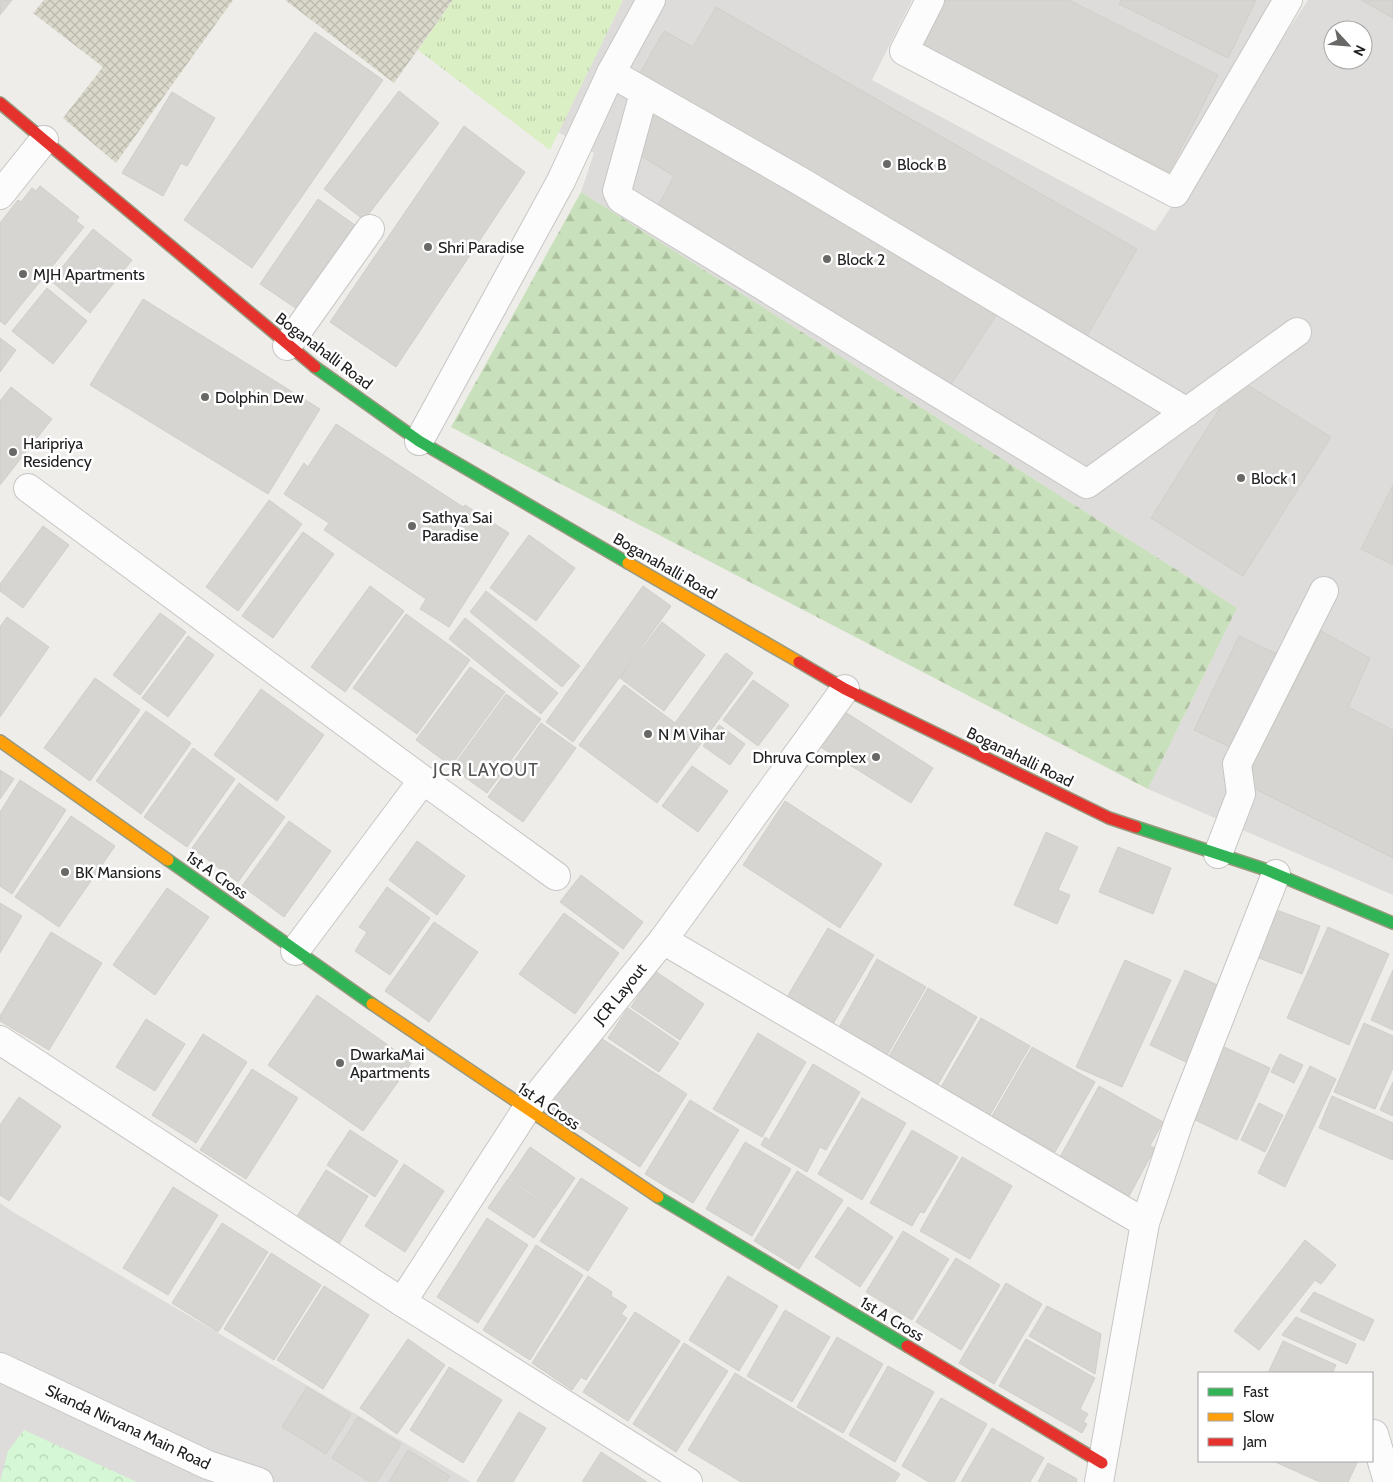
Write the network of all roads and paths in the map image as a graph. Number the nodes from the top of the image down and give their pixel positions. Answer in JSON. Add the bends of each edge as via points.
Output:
{"nodes":[{"id":1,"x":650,"y":0,"type":"edge"},
{"id":2,"x":930,"y":0,"type":"edge"},
{"id":3,"x":1288,"y":0,"type":"edge"},
{"id":4,"x":611,"y":73,"type":"junction"},
{"id":5,"x":644,"y":93,"type":"junction"},
{"id":6,"x":0,"y":103,"type":"edge"},
{"id":7,"x":44,"y":140,"type":"junction"},
{"id":8,"x":0,"y":195,"type":"edge"},
{"id":9,"x":370,"y":229,"type":"dead end"},
{"id":10,"x":1297,"y":332,"type":"dead end"},
{"id":11,"x":287,"y":346,"type":"junction"},
{"id":12,"x":1187,"y":412,"type":"junction"},
{"id":13,"x":420,"y":441,"type":"junction"},
{"id":14,"x":28,"y":488,"type":"dead end"},
{"id":15,"x":1324,"y":591,"type":"dead end"},
{"id":16,"x":844,"y":689,"type":"junction"},
{"id":17,"x":0,"y":741,"type":"edge"},
{"id":18,"x":422,"y":780,"type":"junction"},
{"id":19,"x":1218,"y":854,"type":"junction"},
{"id":20,"x":1276,"y":874,"type":"junction"},
{"id":21,"x":556,"y":876,"type":"dead end"},
{"id":22,"x":1393,"y":923,"type":"edge"},
{"id":23,"x":663,"y":940,"type":"junction"},
{"id":24,"x":295,"y":951,"type":"junction"},
{"id":25,"x":0,"y":1040,"type":"edge"},
{"id":26,"x":526,"y":1110,"type":"junction"},
{"id":27,"x":1145,"y":1223,"type":"junction"},
{"id":28,"x":402,"y":1302,"type":"junction"},
{"id":29,"x":0,"y":1367,"type":"edge"},
{"id":30,"x":1374,"y":1434,"type":"dead end"},
{"id":31,"x":1101,"y":1472,"type":"edge"},
{"id":32,"x":259,"y":1482,"type":"edge"},
{"id":33,"x":688,"y":1482,"type":"edge"},
{"id":34,"x":1388,"y":1482,"type":"edge"}],
"edges":[{"from":1,"to":4,"type":"street"},
{"from":2,"to":3,"type":"street","via":[[904,51],[1175,193]]},
{"from":4,"to":5,"type":"street"},
{"from":4,"to":13,"type":"street","via":[[561,181]]},
{"from":5,"to":12,"type":"street","via":[[800,180]]},
{"from":5,"to":12,"type":"street","via":[[617,191],[621,199],[1087,484]]},
{"from":6,"to":7,"type":"street","name":"Boganahalli Road"},
{"from":7,"to":8,"type":"street"},
{"from":7,"to":11,"type":"street","name":"Boganahalli Road"},
{"from":9,"to":11,"type":"street"},
{"from":10,"to":12,"type":"street"},
{"from":11,"to":13,"type":"street","name":"Boganahalli Road"},
{"from":13,"to":16,"type":"street","name":"Boganahalli Road"},
{"from":14,"to":18,"type":"street"},
{"from":15,"to":19,"type":"street","via":[[1238,764],[1241,794]]},
{"from":16,"to":19,"type":"street","name":"Boganahalli Road","via":[[1109,818]]},
{"from":16,"to":23,"type":"street","name":"JCR Layout"},
{"from":17,"to":24,"type":"street","name":"1st A Cross"},
{"from":18,"to":21,"type":"street"},
{"from":18,"to":24,"type":"street"},
{"from":19,"to":20,"type":"street","name":"Boganahalli Road"},
{"from":20,"to":22,"type":"street","name":"Boganahalli Road"},
{"from":20,"to":27,"type":"street","via":[[1179,1121]]},
{"from":23,"to":26,"type":"street","name":"JCR Layout"},
{"from":23,"to":27,"type":"street"},
{"from":24,"to":26,"type":"street","name":"1st A Cross"},
{"from":25,"to":28,"type":"street"},
{"from":26,"to":28,"type":"street","name":"JCR Layout"},
{"from":26,"to":31,"type":"street","name":"1st A Cross","via":[[670,1205]]},
{"from":27,"to":31,"type":"street"},
{"from":28,"to":33,"type":"street"},
{"from":29,"to":32,"type":"street","name":"Skanda Nirvana Main Road","via":[[208,1465]]},
{"from":30,"to":34,"type":"street"}]}
